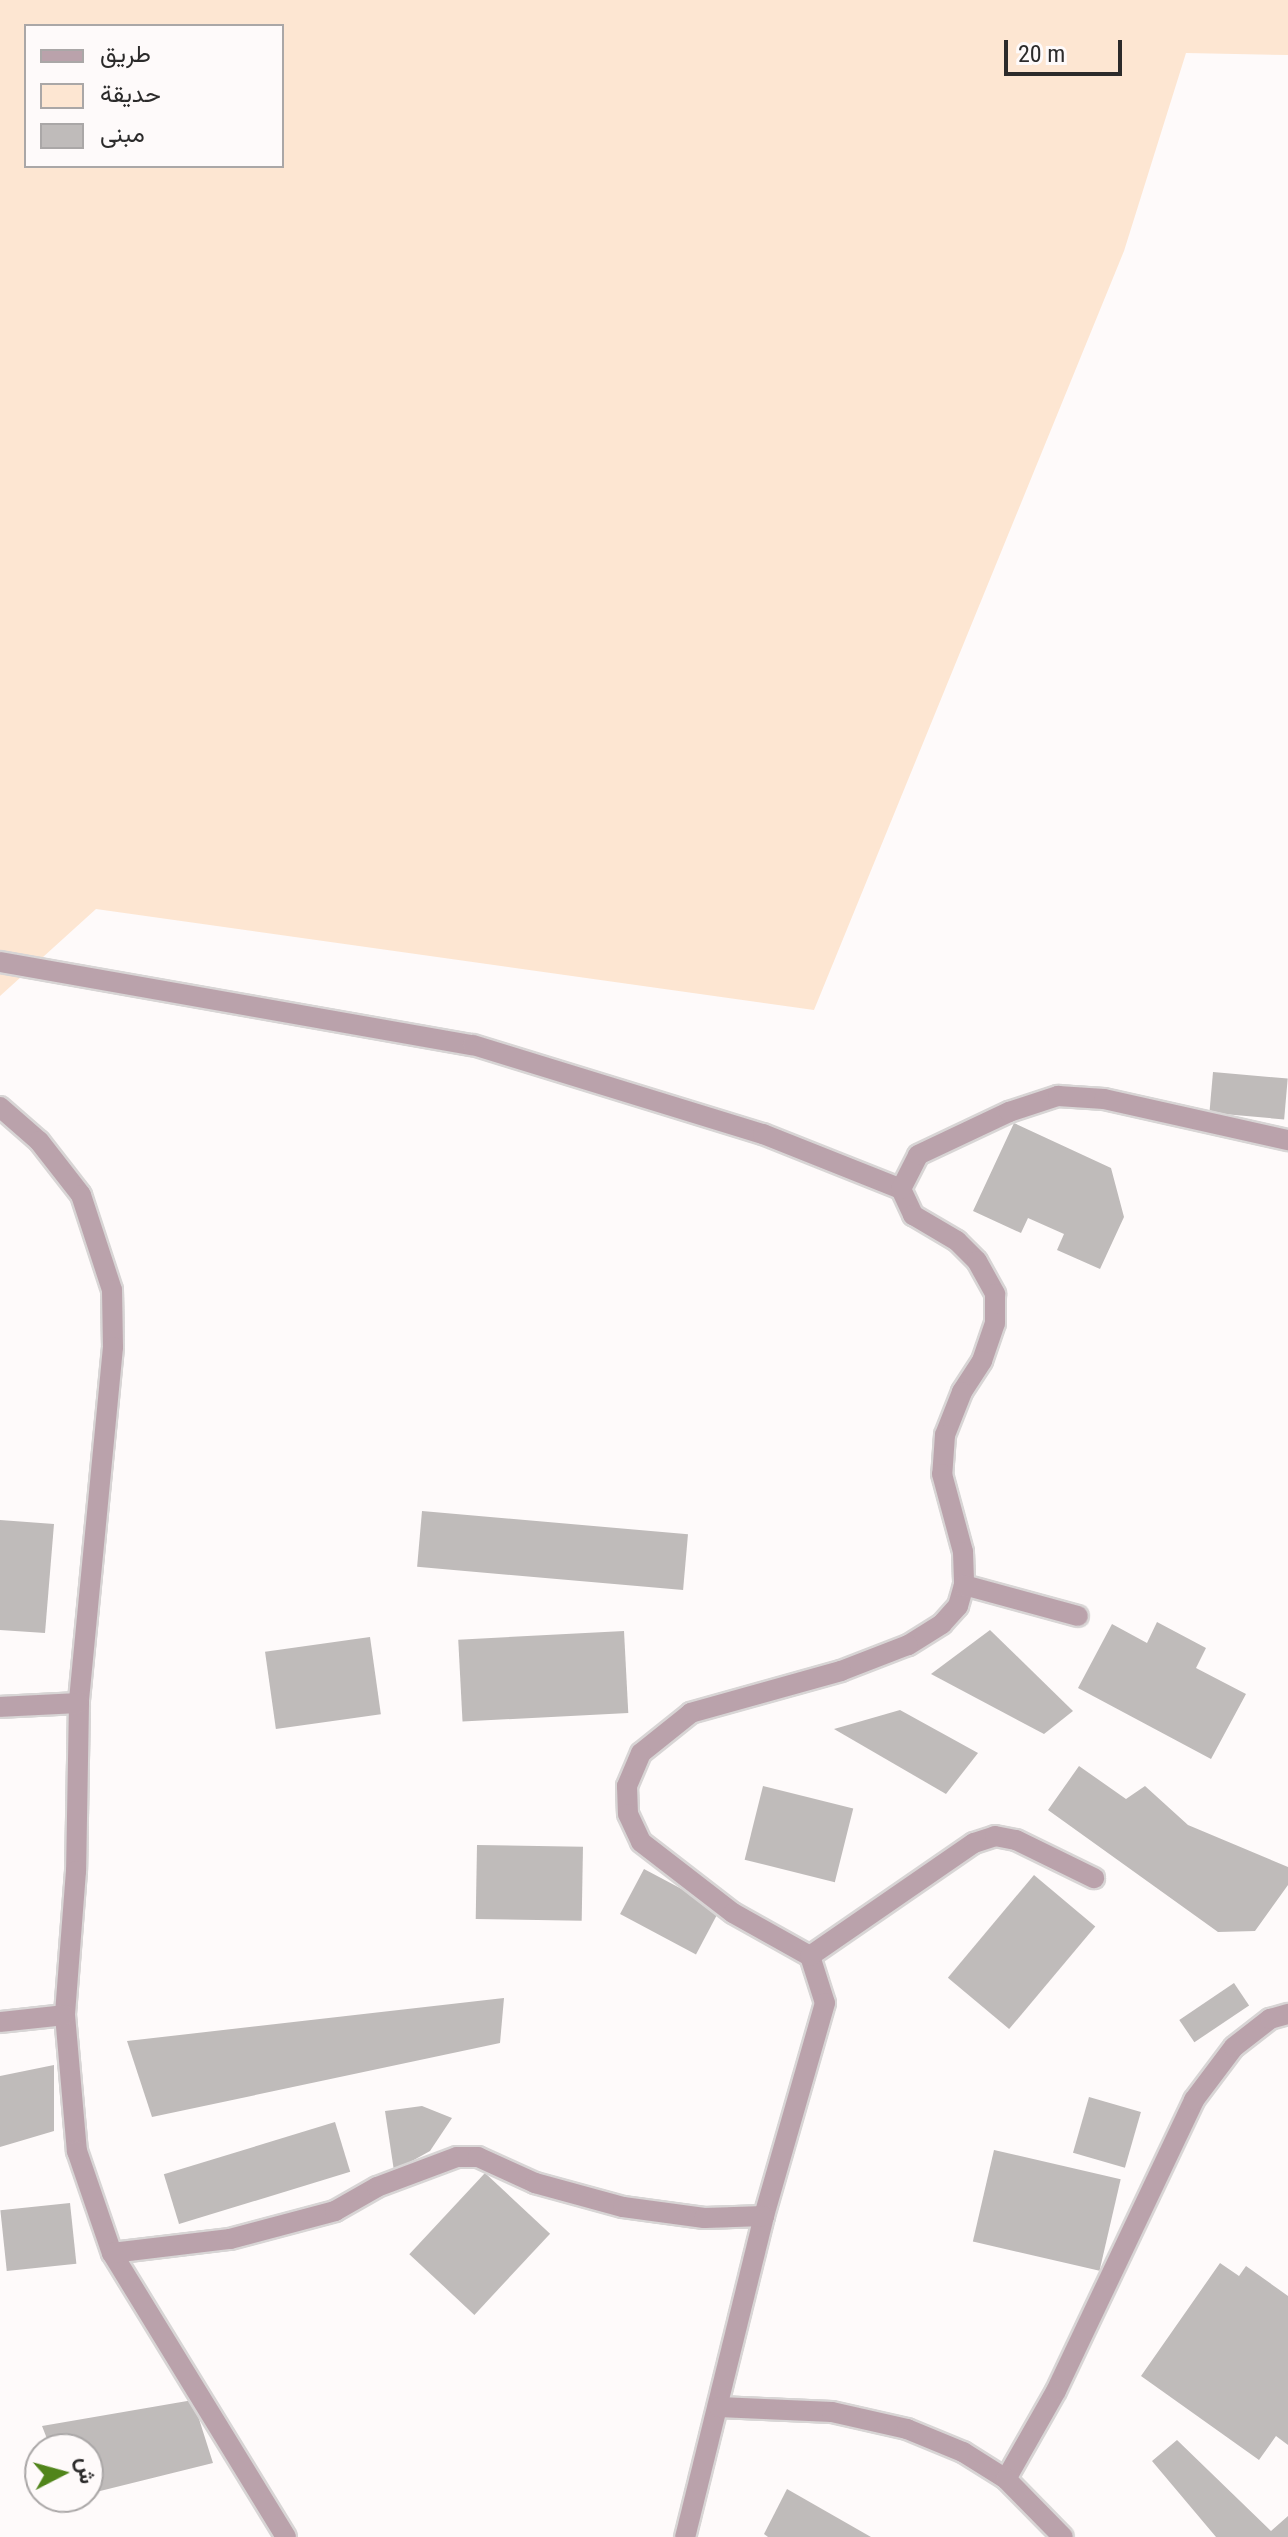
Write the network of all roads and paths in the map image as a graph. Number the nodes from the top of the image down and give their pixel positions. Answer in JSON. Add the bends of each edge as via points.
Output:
{"nodes":[{"id":1,"x":0,"y":962,"type":"edge"},
{"id":2,"x":0,"y":1107,"type":"edge"},
{"id":3,"x":1288,"y":1140,"type":"edge"},
{"id":4,"x":901,"y":1189,"type":"junction"},
{"id":5,"x":964,"y":1585,"type":"junction"},
{"id":6,"x":1078,"y":1616,"type":"dead end"},
{"id":7,"x":79,"y":1703,"type":"junction"},
{"id":8,"x":0,"y":1707,"type":"edge"},
{"id":9,"x":1094,"y":1878,"type":"dead end"},
{"id":10,"x":810,"y":1956,"type":"junction"},
{"id":11,"x":1288,"y":2014,"type":"edge"},
{"id":12,"x":65,"y":2015,"type":"junction"},
{"id":13,"x":0,"y":2022,"type":"edge"},
{"id":14,"x":764,"y":2216,"type":"junction"},
{"id":15,"x":112,"y":2253,"type":"junction"},
{"id":16,"x":719,"y":2407,"type":"junction"},
{"id":17,"x":1006,"y":2479,"type":"junction"},
{"id":18,"x":286,"y":2537,"type":"edge"},
{"id":19,"x":685,"y":2537,"type":"edge"},
{"id":20,"x":1063,"y":2537,"type":"edge"}],
"edges":[{"from":1,"to":4,"type":"street","via":[[473,1045],[763,1134]]},
{"from":2,"to":7,"type":"street","via":[[39,1141],[81,1195],[112,1290],[113,1347]]},
{"from":3,"to":4,"type":"street","via":[[1104,1099],[1058,1096],[1009,1112],[918,1155]]},
{"from":4,"to":5,"type":"street","via":[[913,1215],[957,1241],[977,1261],[995,1294],[991,1336],[945,1435],[942,1474],[963,1552]]},
{"from":5,"to":6,"type":"street"},
{"from":5,"to":10,"type":"street","via":[[958,1606],[942,1624],[908,1645],[841,1671],[691,1713],[641,1753],[627,1786],[628,1814],[641,1842],[733,1913]]},
{"from":7,"to":8,"type":"street"},
{"from":7,"to":12,"type":"street","via":[[76,1871]]},
{"from":9,"to":10,"type":"street","via":[[1016,1840],[995,1836],[974,1843]]},
{"from":10,"to":14,"type":"street","via":[[825,2003]]},
{"from":11,"to":17,"type":"street","via":[[1270,2019],[1234,2047],[1194,2100],[1056,2391]]},
{"from":12,"to":13,"type":"street"},
{"from":12,"to":15,"type":"street","via":[[77,2151]]},
{"from":14,"to":15,"type":"street","via":[[704,2218],[623,2207],[535,2183],[478,2157],[457,2157],[377,2187],[335,2211],[230,2239]]},
{"from":14,"to":16,"type":"street"},
{"from":15,"to":18,"type":"street"},
{"from":16,"to":17,"type":"street","via":[[832,2412],[907,2429],[963,2452]]},
{"from":16,"to":19,"type":"street"},
{"from":17,"to":20,"type":"street"}]}
